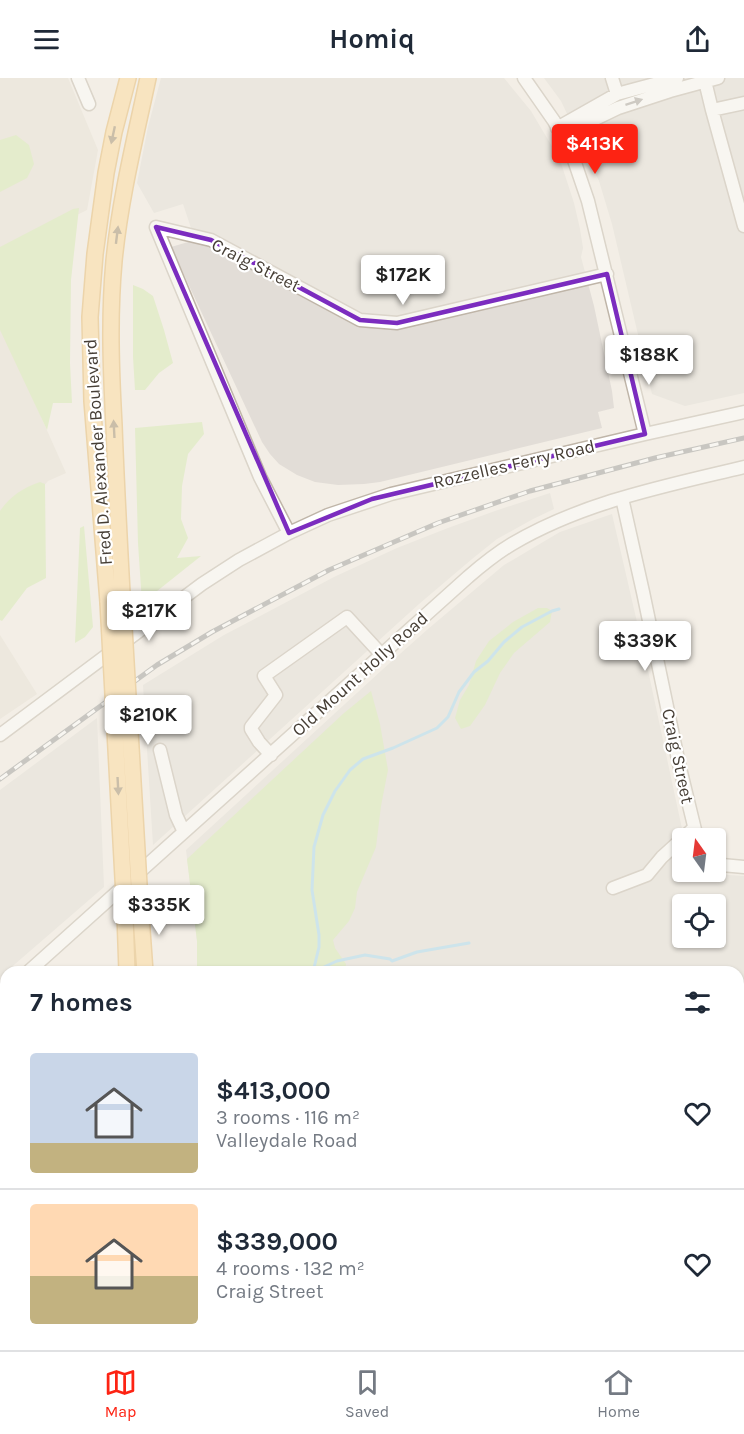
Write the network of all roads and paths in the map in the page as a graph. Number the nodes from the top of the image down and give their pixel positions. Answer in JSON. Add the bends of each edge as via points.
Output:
{"nodes":[{"id":1,"x":78,"y":78,"type":"edge"},
{"id":2,"x":128,"y":78,"type":"edge"},
{"id":3,"x":148,"y":78,"type":"edge"},
{"id":4,"x":524,"y":78,"type":"edge"},
{"id":5,"x":612,"y":78,"type":"edge"},
{"id":6,"x":677,"y":78,"type":"edge"},
{"id":7,"x":718,"y":78,"type":"edge"},
{"id":8,"x":705,"y":81,"type":"junction"},
{"id":9,"x":617,"y":94,"type":"junction"},
{"id":10,"x":744,"y":103,"type":"edge"},
{"id":11,"x":89,"y":104,"type":"dead end"},
{"id":12,"x":712,"y":110,"type":"junction"},
{"id":13,"x":560,"y":131,"type":"junction"},
{"id":14,"x":744,"y":226,"type":"edge"},
{"id":15,"x":607,"y":274,"type":"junction"},
{"id":16,"x":744,"y":412,"type":"edge"},
{"id":17,"x":645,"y":434,"type":"junction"},
{"id":18,"x":744,"y":467,"type":"edge"},
{"id":19,"x":622,"y":498,"type":"junction"},
{"id":20,"x":289,"y":533,"type":"junction"},
{"id":21,"x":381,"y":654,"type":"junction"},
{"id":22,"x":0,"y":735,"type":"edge"},
{"id":23,"x":160,"y":750,"type":"dead end"},
{"id":24,"x":271,"y":755,"type":"junction"},
{"id":25,"x":694,"y":828,"type":"edge"},
{"id":26,"x":184,"y":832,"type":"junction"},
{"id":27,"x":672,"y":850,"type":"edge"},
{"id":28,"x":726,"y":866,"type":"edge"},
{"id":29,"x":744,"y":867,"type":"edge"},
{"id":30,"x":613,"y":888,"type":"dead end"},
{"id":31,"x":35,"y":966,"type":"edge"},
{"id":32,"x":127,"y":966,"type":"edge"},
{"id":33,"x":145,"y":966,"type":"edge"}],
"edges":[{"from":1,"to":11,"type":"street"},
{"from":2,"to":32,"type":"main road","name":"Fred D. Alexander Boulevard","one_way":true,"bridge":true,"via":[[106,173],[90,317]]},
{"from":33,"to":3,"type":"main road","name":"Fred D. Alexander Boulevard","one_way":true,"bridge":true,"via":[[111,333],[114,261],[124,183]]},
{"from":4,"to":13,"type":"street"},
{"from":5,"to":9,"type":"street"},
{"from":6,"to":9,"type":"street"},
{"from":7,"to":8,"type":"street"},
{"from":8,"to":12,"type":"street"},
{"from":13,"to":8,"type":"street","one_way":true},
{"from":9,"to":13,"type":"street"},
{"from":10,"to":12,"type":"street"},
{"from":12,"to":14,"type":"street"},
{"from":13,"to":15,"type":"street","via":[[588,201]]},
{"from":15,"to":17,"type":"street"},
{"from":15,"to":20,"type":"street","name":"Craig Street","via":[[397,323],[360,320],[211,240],[156,227],[260,477]]},
{"from":16,"to":17,"type":"street","name":"Rozzelles Ferry Road"},
{"from":17,"to":20,"type":"street","name":"Rozzelles Ferry Road","via":[[381,496]]},
{"from":18,"to":19,"type":"street","name":"Old Mount Holly Road"},
{"from":19,"to":21,"type":"street","name":"Old Mount Holly Road","via":[[575,513],[511,544]]},
{"from":19,"to":25,"type":"street","name":"Craig Street"},
{"from":20,"to":22,"type":"street","name":"Rozzelles Ferry Road","via":[[202,584]]},
{"from":21,"to":24,"type":"street","name":"Old Mount Holly Road"},
{"from":21,"to":24,"type":"street","via":[[347,617],[264,676],[276,695],[251,729]]},
{"from":23,"to":26,"type":"street"},
{"from":24,"to":26,"type":"street","name":"Old Mount Holly Road"},
{"from":26,"to":31,"type":"street","name":"Old Mount Holly Road"},
{"from":27,"to":30,"type":"street","via":[[647,875]]},
{"from":28,"to":29,"type":"street"}]}
